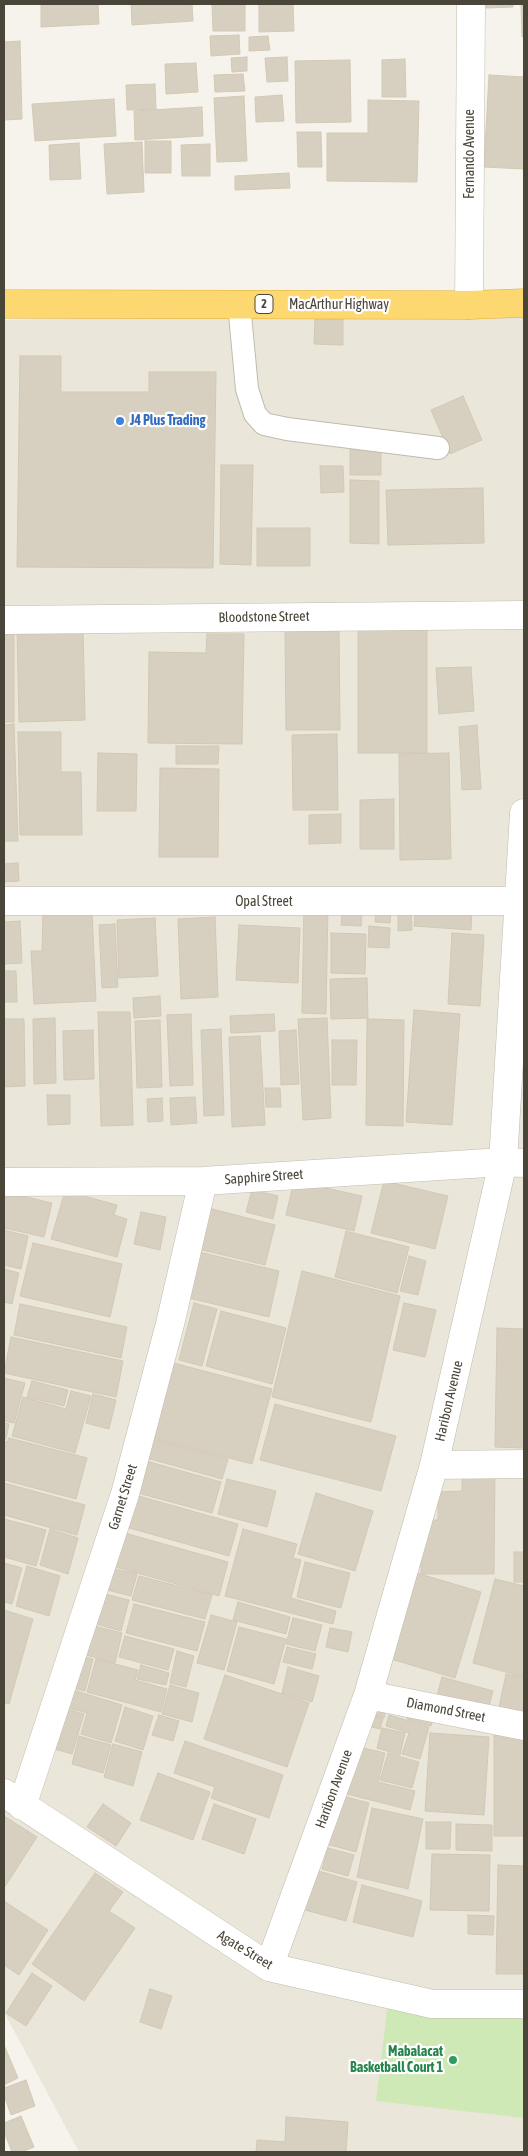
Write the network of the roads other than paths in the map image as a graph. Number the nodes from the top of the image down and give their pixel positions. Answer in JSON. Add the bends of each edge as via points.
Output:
{"nodes":[{"id":1,"x":471,"y":4,"type":"edge"},
{"id":2,"x":524,"y":303,"type":"edge"},
{"id":3,"x":4,"y":304,"type":"edge"},
{"id":4,"x":239,"y":304,"type":"junction"},
{"id":5,"x":469,"y":305,"type":"junction"},
{"id":6,"x":438,"y":448,"type":"dead end"},
{"id":7,"x":524,"y":614,"type":"edge"},
{"id":8,"x":4,"y":620,"type":"edge"},
{"id":9,"x":524,"y":813,"type":"edge"},
{"id":10,"x":4,"y":901,"type":"edge"},
{"id":11,"x":522,"y":901,"type":"edge"},
{"id":12,"x":513,"y":1162,"type":"edge"},
{"id":13,"x":204,"y":1181,"type":"junction"},
{"id":14,"x":4,"y":1182,"type":"edge"},
{"id":15,"x":524,"y":1464,"type":"edge"},
{"id":16,"x":434,"y":1465,"type":"junction"},
{"id":17,"x":368,"y":1695,"type":"junction"},
{"id":18,"x":524,"y":1726,"type":"edge"},
{"id":19,"x":13,"y":1800,"type":"edge"},
{"id":20,"x":269,"y":1967,"type":"junction"},
{"id":21,"x":524,"y":2004,"type":"edge"}],
"edges":[{"from":1,"to":5,"type":"street","name":"Fernando Avenue"},
{"from":2,"to":5,"type":"highway","name":"MacArthur Highway","number":"2"},
{"from":3,"to":4,"type":"highway","name":"MacArthur Highway","number":"2"},
{"from":4,"to":5,"type":"highway","name":"MacArthur Highway","number":"2"},
{"from":4,"to":6,"type":"lane","via":[[247,389],[255,414],[264,424]]},
{"from":7,"to":8,"type":"street","name":"Bloodstone Street"},
{"from":9,"to":11,"type":"street","name":"Haribon Avenue"},
{"from":10,"to":11,"type":"street","name":"Opal Street"},
{"from":11,"to":12,"type":"street","name":"Haribon Avenue"},
{"from":12,"to":13,"type":"street","name":"Sapphire Street"},
{"from":12,"to":16,"type":"street","name":"Haribon Avenue"},
{"from":13,"to":14,"type":"street","name":"Sapphire Street"},
{"from":13,"to":19,"type":"street","name":"Garnet Street","via":[[125,1494]]},
{"from":15,"to":16,"type":"street"},
{"from":16,"to":17,"type":"street","name":"Haribon Avenue"},
{"from":17,"to":18,"type":"street","name":"Diamond Street"},
{"from":17,"to":20,"type":"street","name":"Haribon Avenue"},
{"from":19,"to":20,"type":"street","name":"Agate Street"},
{"from":20,"to":21,"type":"street","name":"Agate Street","via":[[432,2004]]}]}
